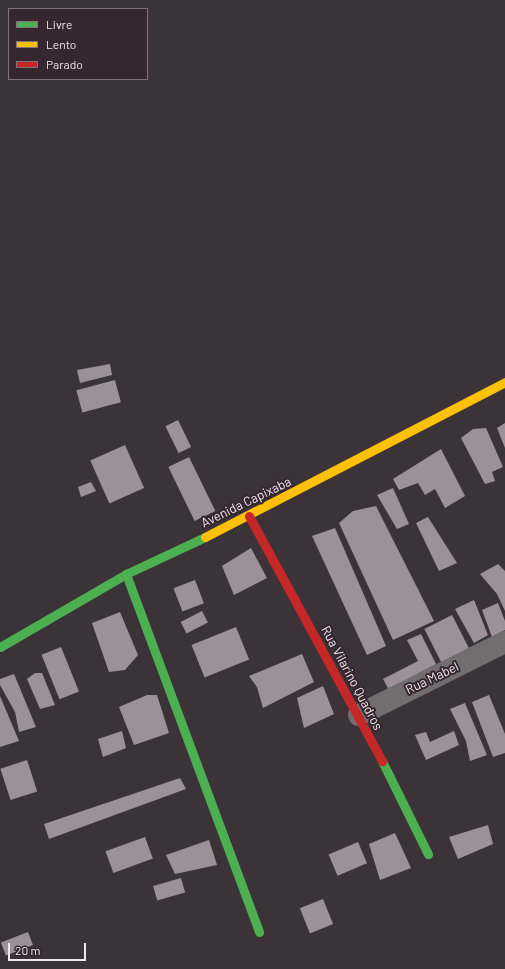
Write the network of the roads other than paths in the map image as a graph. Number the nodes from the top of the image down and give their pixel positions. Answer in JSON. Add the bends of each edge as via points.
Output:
{"nodes":[{"id":1,"x":505,"y":382,"type":"edge"},
{"id":2,"x":249,"y":516,"type":"junction"},
{"id":3,"x":126,"y":574,"type":"junction"},
{"id":4,"x":505,"y":642,"type":"edge"},
{"id":5,"x":0,"y":647,"type":"edge"},
{"id":6,"x":358,"y":715,"type":"junction"},
{"id":7,"x":428,"y":854,"type":"dead end"},
{"id":8,"x":259,"y":932,"type":"dead end"}],
"edges":[{"from":1,"to":2,"type":"street","name":"Avenida Capixaba"},
{"from":2,"to":3,"type":"street","name":"Avenida Capixaba"},
{"from":2,"to":6,"type":"street","name":"Rua Vilarino Quadros"},
{"from":3,"to":5,"type":"street","name":"Avenida Capixaba"},
{"from":3,"to":8,"type":"street"},
{"from":4,"to":6,"type":"street","name":"Rua Mabel"},
{"from":6,"to":7,"type":"street","name":"Rua Vilarino Quadros"}]}
